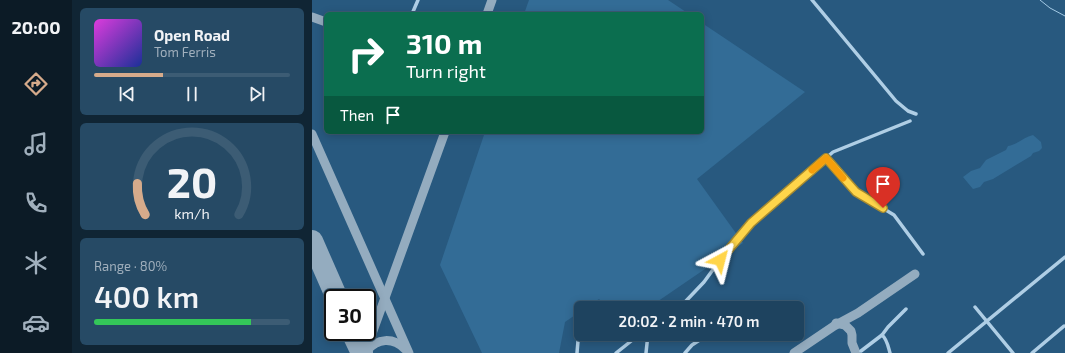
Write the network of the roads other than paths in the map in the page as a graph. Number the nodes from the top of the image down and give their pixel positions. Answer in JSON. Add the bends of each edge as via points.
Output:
{"nodes":[{"id":1,"x":418,"y":0,"type":"edge"},
{"id":2,"x":812,"y":0,"type":"edge"},
{"id":3,"x":413,"y":12,"type":"edge"},
{"id":4,"x":916,"y":114,"type":"dead end"},
{"id":5,"x":910,"y":121,"type":"dead end"},
{"id":6,"x":826,"y":158,"type":"junction"},
{"id":7,"x":924,"y":254,"type":"dead end"},
{"id":8,"x":1065,"y":256,"type":"edge"},
{"id":9,"x":686,"y":301,"type":"edge"},
{"id":10,"x":975,"y":307,"type":"dead end"},
{"id":11,"x":906,"y":309,"type":"dead end"},
{"id":12,"x":986,"y":322,"type":"junction"},
{"id":13,"x":1064,"y":326,"type":"edge"},
{"id":14,"x":882,"y":335,"type":"junction"},
{"id":15,"x":578,"y":341,"type":"edge"},
{"id":16,"x":631,"y":341,"type":"edge"},
{"id":17,"x":647,"y":341,"type":"edge"},
{"id":18,"x":698,"y":341,"type":"edge"},
{"id":19,"x":861,"y":351,"type":"dead end"},
{"id":20,"x":577,"y":353,"type":"edge"},
{"id":21,"x":616,"y":353,"type":"edge"},
{"id":22,"x":646,"y":353,"type":"edge"},
{"id":23,"x":685,"y":353,"type":"edge"},
{"id":24,"x":890,"y":353,"type":"edge"},
{"id":25,"x":948,"y":353,"type":"edge"},
{"id":26,"x":1012,"y":353,"type":"edge"},
{"id":27,"x":1032,"y":353,"type":"edge"}],
"edges":[{"from":1,"to":3,"type":"street"},
{"from":2,"to":4,"type":"street","via":[[896,101]]},
{"from":5,"to":6,"type":"street","via":[[837,149]]},
{"from":6,"to":7,"type":"street","via":[[856,192],[894,215]]},
{"from":6,"to":9,"type":"street","via":[[751,223]]},
{"from":8,"to":12,"type":"street"},
{"from":10,"to":12,"type":"street"},
{"from":11,"to":14,"type":"street"},
{"from":12,"to":25,"type":"street"},
{"from":12,"to":26,"type":"street"},
{"from":13,"to":27,"type":"street"},
{"from":14,"to":19,"type":"street"},
{"from":14,"to":24,"type":"street"},
{"from":15,"to":20,"type":"street"},
{"from":16,"to":21,"type":"street"},
{"from":17,"to":22,"type":"street"},
{"from":18,"to":23,"type":"street"}]}
